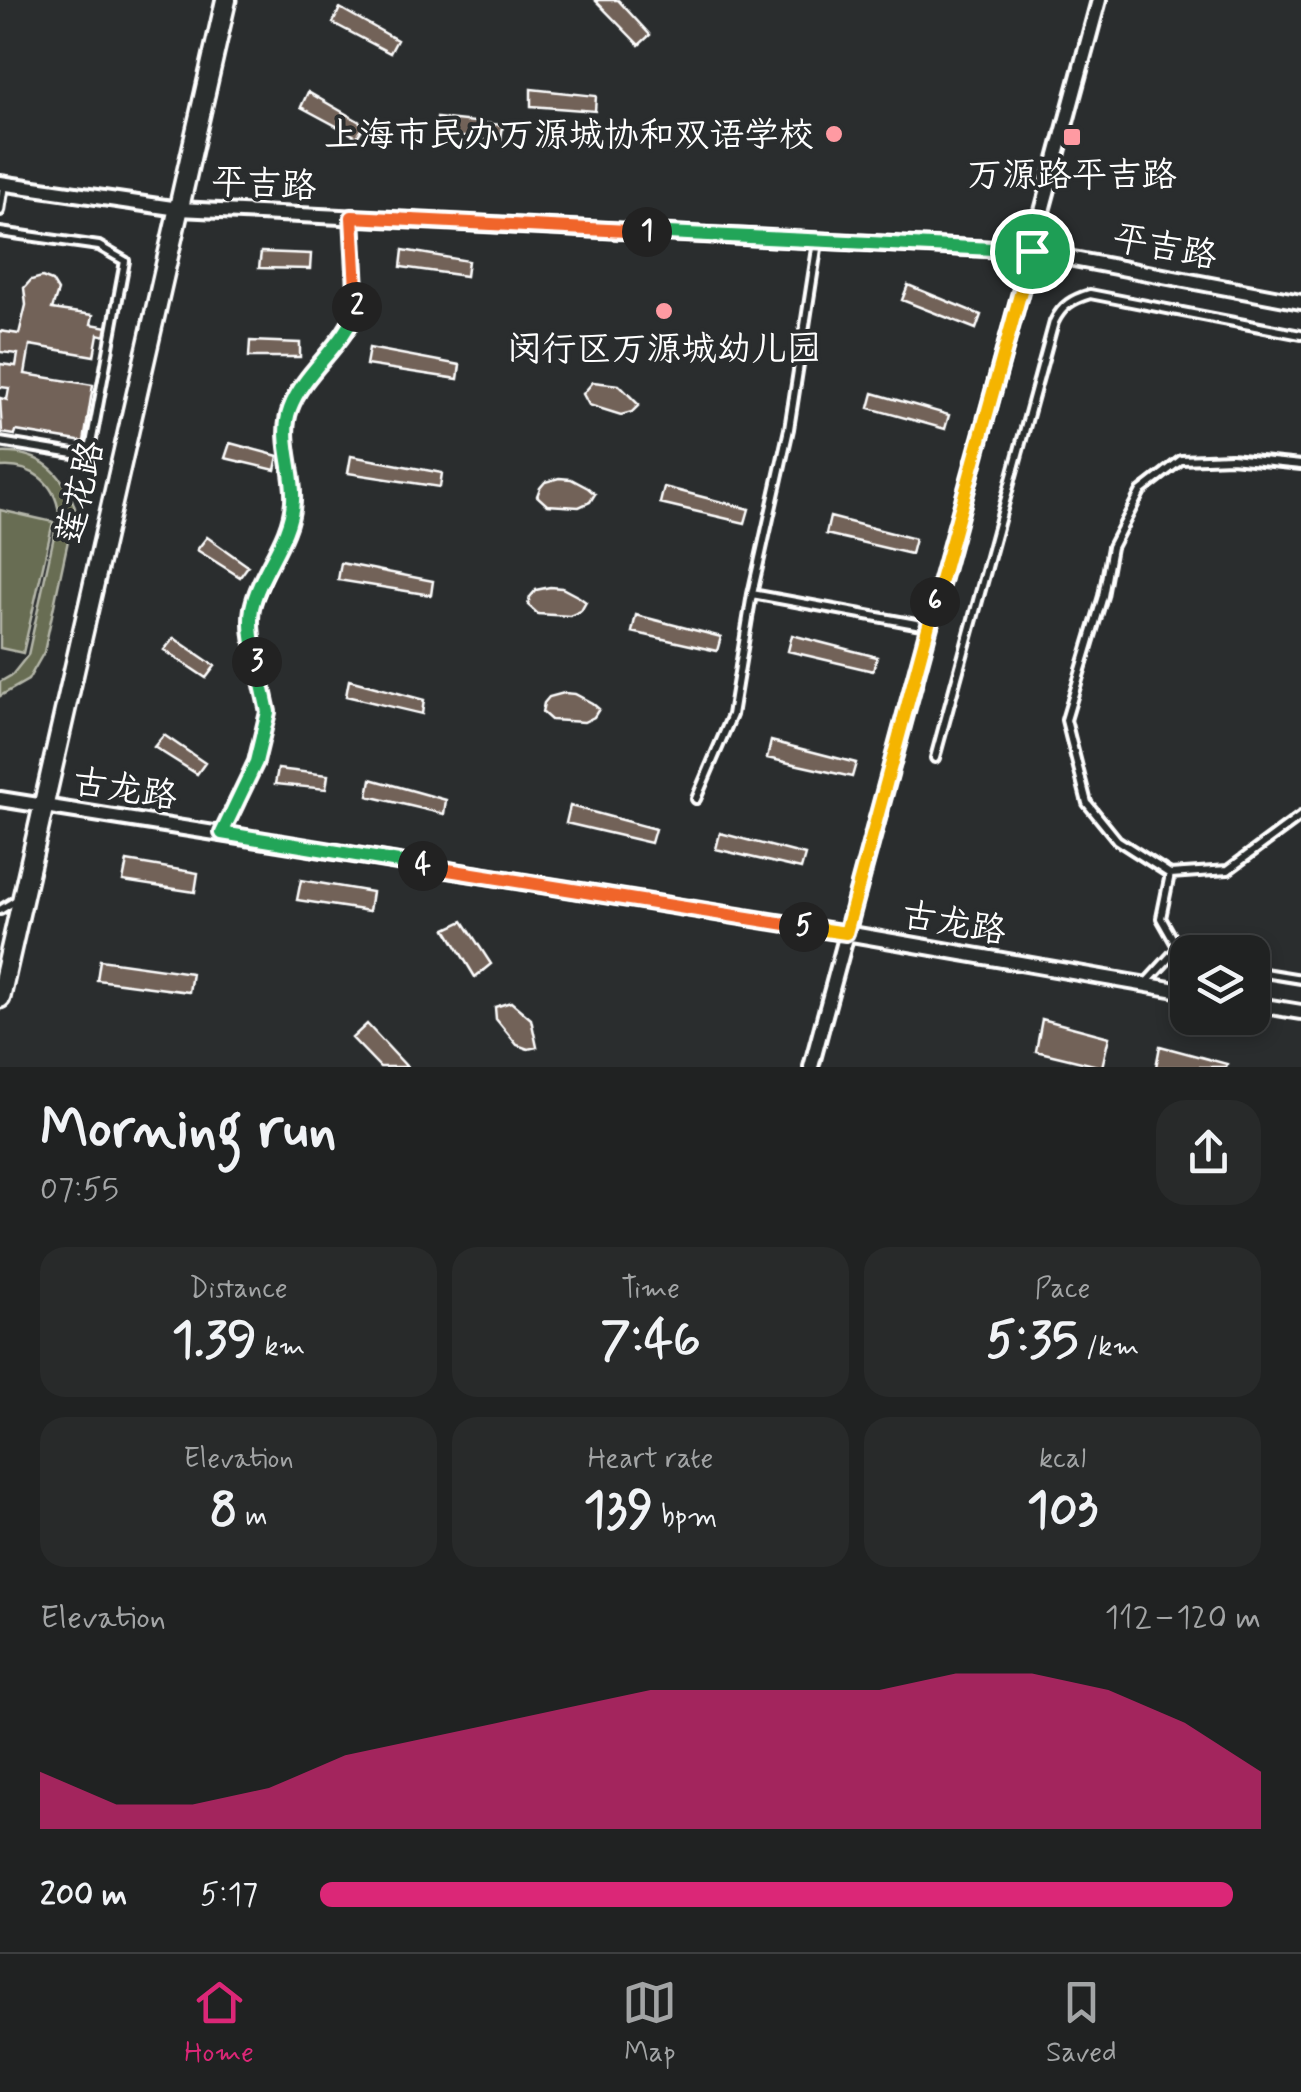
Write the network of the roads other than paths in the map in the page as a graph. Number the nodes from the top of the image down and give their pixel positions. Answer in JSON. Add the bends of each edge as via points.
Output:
{"nodes":[{"id":1,"x":226,"y":0,"type":"edge"},
{"id":2,"x":1099,"y":0,"type":"edge"},
{"id":3,"x":2,"y":183,"type":"edge"},
{"id":4,"x":179,"y":209,"type":"junction"},
{"id":5,"x":0,"y":211,"type":"edge"},
{"id":6,"x":352,"y":217,"type":"junction"},
{"id":7,"x":0,"y":232,"type":"edge"},
{"id":8,"x":819,"y":240,"type":"junction"},
{"id":9,"x":1032,"y":251,"type":"junction"},
{"id":10,"x":1301,"y":302,"type":"edge"},
{"id":11,"x":1301,"y":335,"type":"edge"},
{"id":12,"x":0,"y":442,"type":"edge"},
{"id":13,"x":1301,"y":464,"type":"edge"},
{"id":14,"x":752,"y":594,"type":"junction"},
{"id":15,"x":928,"y":626,"type":"junction"},
{"id":16,"x":934,"y":758,"type":"dead end"},
{"id":17,"x":0,"y":799,"type":"edge"},
{"id":18,"x":696,"y":800,"type":"dead end"},
{"id":19,"x":44,"y":806,"type":"junction"},
{"id":20,"x":1301,"y":816,"type":"edge"},
{"id":21,"x":222,"y":833,"type":"junction"},
{"id":22,"x":1170,"y":874,"type":"junction"},
{"id":23,"x":23,"y":896,"type":"junction"},
{"id":24,"x":0,"y":910,"type":"edge"},
{"id":25,"x":846,"y":933,"type":"junction"},
{"id":26,"x":1171,"y":935,"type":"edge"},
{"id":27,"x":1170,"y":956,"type":"edge"},
{"id":28,"x":1270,"y":974,"type":"edge"},
{"id":29,"x":1301,"y":979,"type":"edge"},
{"id":30,"x":1144,"y":984,"type":"junction"},
{"id":31,"x":1170,"y":989,"type":"edge"},
{"id":32,"x":0,"y":998,"type":"edge"},
{"id":33,"x":1270,"y":1007,"type":"edge"},
{"id":34,"x":1301,"y":1012,"type":"edge"},
{"id":35,"x":811,"y":1067,"type":"edge"}],
"edges":[{"from":1,"to":4,"type":"main road","name":"莲花路"},
{"from":2,"to":9,"type":"street"},
{"from":3,"to":4,"type":"street","name":"平吉路"},
{"from":3,"to":5,"type":"lane"},
{"from":4,"to":6,"type":"street","name":"平吉路"},
{"from":4,"to":19,"type":"main road","name":"莲花路"},
{"from":6,"to":8,"type":"street","name":"平吉路"},
{"from":6,"to":21,"type":"lane","via":[[358,302],[351,327],[306,378],[289,411],[294,502],[252,608],[268,712],[256,762]]},
{"from":7,"to":12,"type":"lane","via":[[99,246],[125,262],[91,444],[80,455]]},
{"from":8,"to":9,"type":"street","name":"平吉路"},
{"from":8,"to":14,"type":"lane","via":[[789,430]]},
{"from":9,"to":10,"type":"street","name":"平吉路"},
{"from":9,"to":15,"type":"street"},
{"from":11,"to":16,"type":"lane","via":[[1090,294],[1061,308]]},
{"from":13,"to":22,"type":"lane","via":[[1181,460],[1141,492],[1112,547],[1066,720],[1088,803],[1117,840]]},
{"from":14,"to":15,"type":"lane"},
{"from":14,"to":18,"type":"lane","via":[[732,715]]},
{"from":15,"to":25,"type":"street"},
{"from":17,"to":19,"type":"street","name":"古龙路"},
{"from":19,"to":21,"type":"street","name":"古龙路"},
{"from":19,"to":23,"type":"main road","name":"莲花路"},
{"from":20,"to":22,"type":"lane","via":[[1228,870]]},
{"from":21,"to":25,"type":"street","name":"古龙路"},
{"from":22,"to":26,"type":"lane","via":[[1161,918]]},
{"from":23,"to":24,"type":"lane"},
{"from":23,"to":32,"type":"main road","name":"莲花路"},
{"from":25,"to":30,"type":"street","name":"古龙路"},
{"from":25,"to":35,"type":"street"},
{"from":27,"to":30,"type":"lane"},
{"from":28,"to":29,"type":"lane"},
{"from":30,"to":31,"type":"street","name":"古龙路"},
{"from":33,"to":34,"type":"street"}]}
